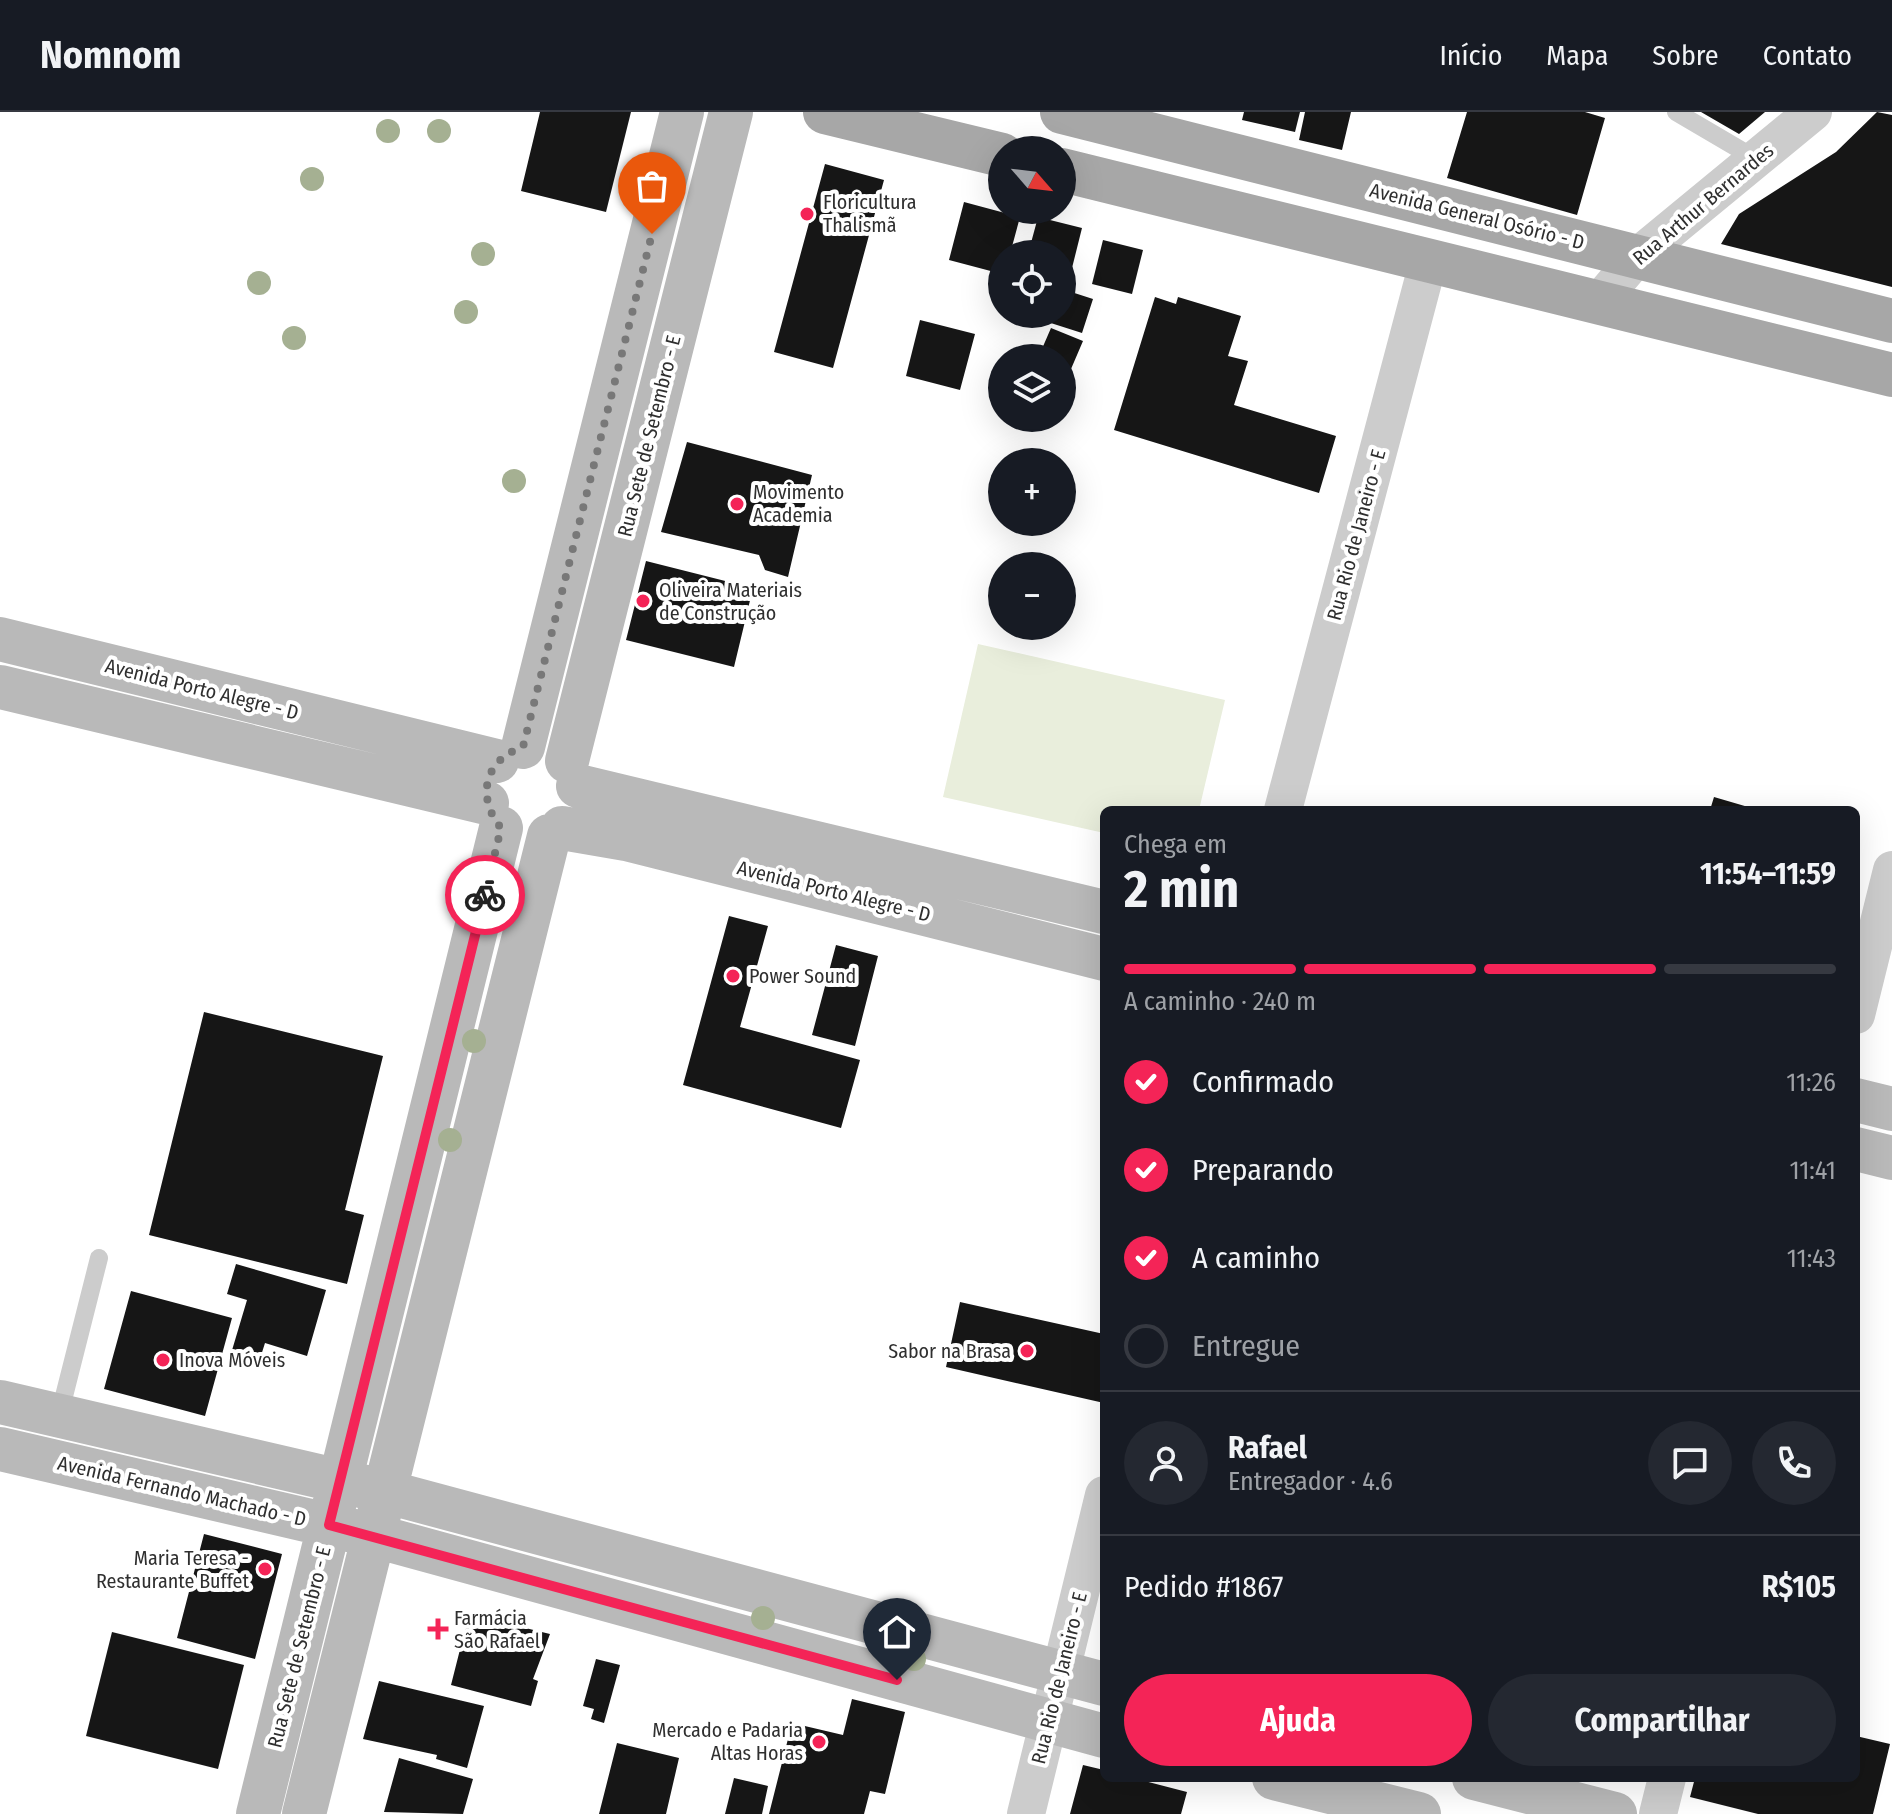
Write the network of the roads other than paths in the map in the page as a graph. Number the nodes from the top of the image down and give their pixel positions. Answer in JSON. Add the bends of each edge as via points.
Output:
{"nodes":[{"id":1,"x":682,"y":112,"type":"edge"},
{"id":2,"x":731,"y":112,"type":"edge"},
{"id":3,"x":825,"y":112,"type":"edge"},
{"id":4,"x":1062,"y":112,"type":"edge"},
{"id":5,"x":1676,"y":112,"type":"edge"},
{"id":6,"x":1813,"y":112,"type":"edge"},
{"id":7,"x":988,"y":152,"type":"edge"},
{"id":8,"x":1756,"y":159,"type":"junction"},
{"id":9,"x":1076,"y":173,"type":"edge"},
{"id":10,"x":1637,"y":257,"type":"junction"},
{"id":11,"x":1429,"y":259,"type":"junction"},
{"id":12,"x":1599,"y":302,"type":"junction"},
{"id":13,"x":1892,"y":321,"type":"edge"},
{"id":14,"x":1892,"y":375,"type":"edge"},
{"id":15,"x":0,"y":639,"type":"edge"},
{"id":16,"x":0,"y":687,"type":"edge"},
{"id":17,"x":510,"y":754,"type":"junction"},
{"id":18,"x":572,"y":773,"type":"junction"},
{"id":19,"x":1284,"y":806,"type":"edge"},
{"id":20,"x":494,"y":816,"type":"junction"},
{"id":21,"x":556,"y":832,"type":"junction"},
{"id":22,"x":1892,"y":870,"type":"edge"},
{"id":23,"x":945,"y":874,"type":"junction"},
{"id":24,"x":1100,"y":911,"type":"edge"},
{"id":25,"x":936,"y":917,"type":"junction"},
{"id":26,"x":1100,"y":958,"type":"edge"},
{"id":27,"x":1860,"y":999,"type":"edge"},
{"id":28,"x":1860,"y":1101,"type":"edge"},
{"id":29,"x":1892,"y":1109,"type":"edge"},
{"id":30,"x":1860,"y":1150,"type":"edge"},
{"id":31,"x":1892,"y":1158,"type":"edge"},
{"id":32,"x":99,"y":1258,"type":"dead end"},
{"id":33,"x":0,"y":1402,"type":"edge"},
{"id":34,"x":59,"y":1416,"type":"junction"},
{"id":35,"x":0,"y":1449,"type":"edge"},
{"id":36,"x":340,"y":1482,"type":"junction"},
{"id":37,"x":387,"y":1492,"type":"junction"},
{"id":38,"x":1100,"y":1511,"type":"edge"},
{"id":39,"x":329,"y":1525,"type":"junction"},
{"id":40,"x":375,"y":1536,"type":"junction"},
{"id":41,"x":1060,"y":1672,"type":"junction"},
{"id":42,"x":1100,"y":1683,"type":"edge"},
{"id":43,"x":1048,"y":1722,"type":"junction"},
{"id":44,"x":1100,"y":1735,"type":"edge"},
{"id":45,"x":1290,"y":1782,"type":"edge"},
{"id":46,"x":1490,"y":1782,"type":"edge"},
{"id":47,"x":1666,"y":1782,"type":"edge"},
{"id":48,"x":258,"y":1814,"type":"edge"},
{"id":49,"x":304,"y":1814,"type":"edge"},
{"id":50,"x":1026,"y":1814,"type":"edge"},
{"id":51,"x":1419,"y":1814,"type":"edge"},
{"id":52,"x":1615,"y":1814,"type":"edge"},
{"id":53,"x":1658,"y":1814,"type":"edge"}],
"edges":[{"from":1,"to":17,"type":"street"},
{"from":2,"to":18,"type":"street","name":"Rua Sete de Setembro - E"},
{"from":3,"to":7,"type":"main road"},
{"from":4,"to":10,"type":"main road","name":"Avenida General Osório - D"},
{"from":5,"to":8,"type":"lane"},
{"from":6,"to":8,"type":"street","name":"Rua Arthur Bernardes"},
{"from":8,"to":10,"type":"street","name":"Rua Arthur Bernardes"},
{"from":9,"to":11,"type":"main road"},
{"from":10,"to":12,"type":"street","name":"Rua Arthur Bernardes"},
{"from":10,"to":13,"type":"main road","name":"Avenida General Osório - D"},
{"from":11,"to":12,"type":"main road"},
{"from":11,"to":19,"type":"street","name":"Rua Rio de Janeiro - E"},
{"from":12,"to":14,"type":"main road"},
{"from":15,"to":17,"type":"street","name":"Avenida Porto Alegre - D"},
{"from":16,"to":20,"type":"street"},
{"from":17,"to":18,"type":"street","via":[[539,746]]},
{"from":17,"to":20,"type":"street","via":[[485,788]]},
{"from":18,"to":21,"type":"street","via":[[576,809]]},
{"from":18,"to":23,"type":"street","name":"Avenida Porto Alegre - D"},
{"from":20,"to":21,"type":"street","via":[[524,838]]},
{"from":20,"to":36,"type":"street","name":"Rua Sete de Setembro - E"},
{"from":21,"to":25,"type":"street","name":"Avenida Porto Alegre - D","via":[[626,839]]},
{"from":21,"to":37,"type":"street"},
{"from":22,"to":27,"type":"street"},
{"from":23,"to":24,"type":"street","name":"Avenida Porto Alegre - D"},
{"from":23,"to":25,"type":"street"},
{"from":25,"to":26,"type":"street","name":"Avenida Porto Alegre - D"},
{"from":28,"to":29,"type":"street"},
{"from":30,"to":31,"type":"street"},
{"from":32,"to":34,"type":"lane"},
{"from":33,"to":34,"type":"street"},
{"from":34,"to":36,"type":"street"},
{"from":35,"to":39,"type":"street","name":"Avenida Fernando Machado - D"},
{"from":36,"to":37,"type":"street"},
{"from":36,"to":39,"type":"street","name":"Rua Sete de Setembro - E"},
{"from":37,"to":40,"type":"street"},
{"from":37,"to":41,"type":"street"},
{"from":38,"to":41,"type":"street","name":"Rua Rio de Janeiro - E"},
{"from":39,"to":40,"type":"street","name":"Avenida Fernando Machado - D"},
{"from":39,"to":48,"type":"street","name":"Rua Sete de Setembro - E"},
{"from":40,"to":43,"type":"street","name":"Avenida Fernando Machado - D"},
{"from":40,"to":49,"type":"street"},
{"from":41,"to":42,"type":"street"},
{"from":41,"to":43,"type":"street","name":"Rua Rio de Janeiro - E"},
{"from":43,"to":44,"type":"street","name":"Avenida Fernando Machado - D"},
{"from":43,"to":50,"type":"street","name":"Rua Rio de Janeiro - E"},
{"from":45,"to":51,"type":"street"},
{"from":46,"to":52,"type":"street"},
{"from":47,"to":53,"type":"street"}]}
